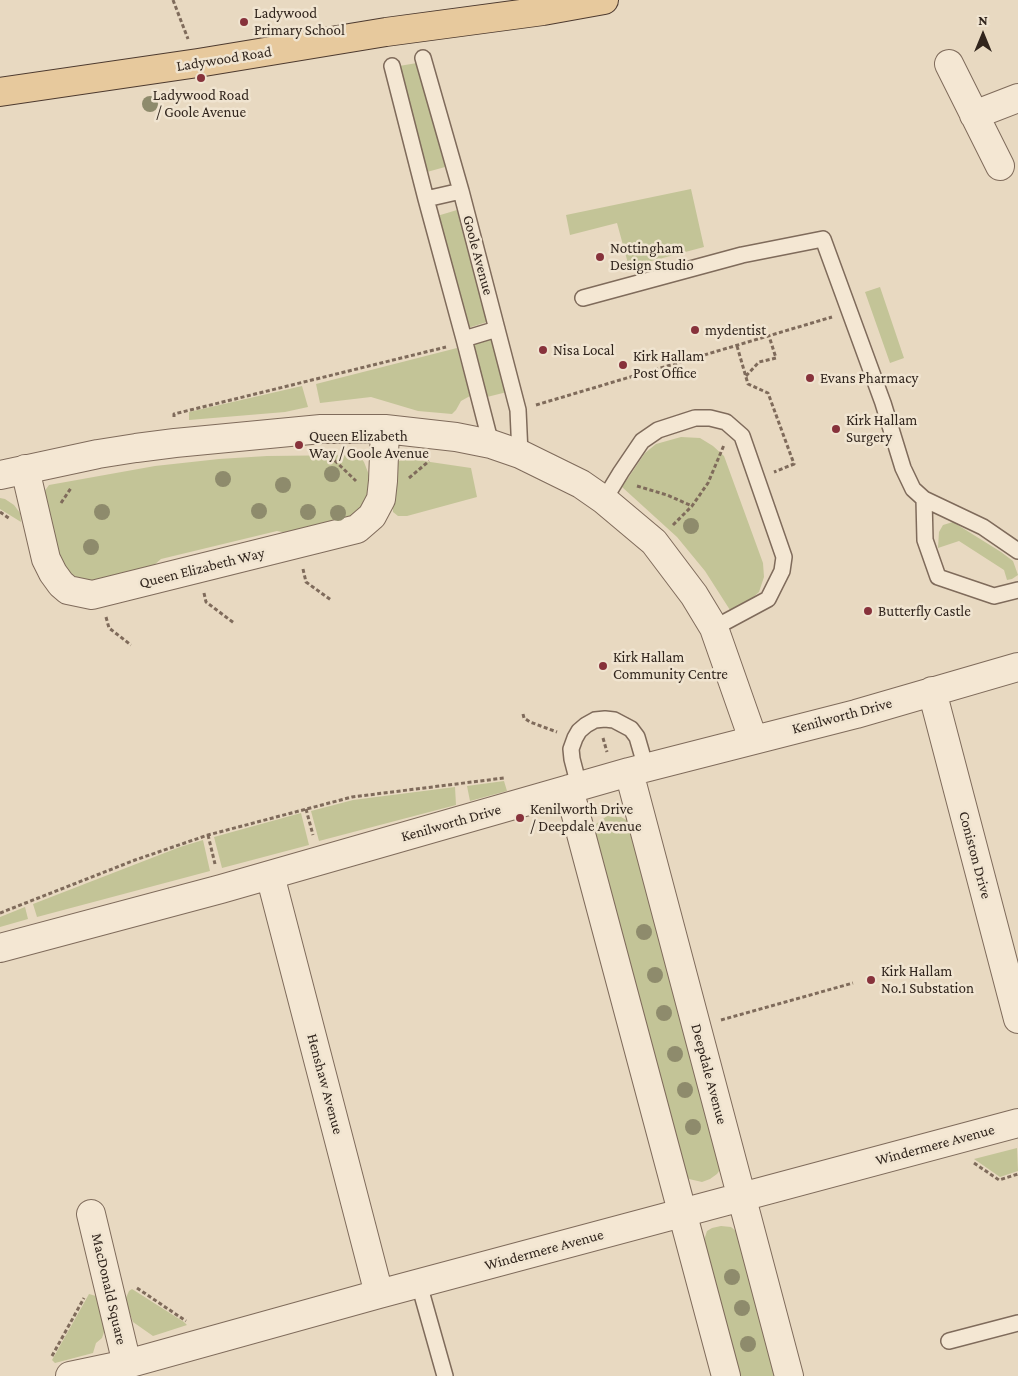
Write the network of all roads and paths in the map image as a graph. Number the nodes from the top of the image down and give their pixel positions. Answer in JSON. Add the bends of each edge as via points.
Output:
{"nodes":[{"id":1,"x":173,"y":0,"type":"edge"},
{"id":2,"x":604,"y":0,"type":"edge"},
{"id":3,"x":506,"y":8,"type":"edge"},
{"id":4,"x":423,"y":58,"type":"dead end"},
{"id":5,"x":198,"y":63,"type":"junction"},
{"id":6,"x":949,"y":64,"type":"dead end"},
{"id":7,"x":392,"y":66,"type":"dead end"},
{"id":8,"x":0,"y":92,"type":"edge"},
{"id":9,"x":1018,"y":98,"type":"edge"},
{"id":10,"x":974,"y":115,"type":"junction"},
{"id":11,"x":1000,"y":166,"type":"dead end"},
{"id":12,"x":461,"y":191,"type":"junction"},
{"id":13,"x":426,"y":199,"type":"junction"},
{"id":14,"x":582,"y":298,"type":"dead end"},
{"id":15,"x":827,"y":319,"type":"dead end"},
{"id":16,"x":497,"y":329,"type":"junction"},
{"id":17,"x":770,"y":336,"type":"junction"},
{"id":18,"x":465,"y":341,"type":"junction"},
{"id":19,"x":736,"y":346,"type":"junction"},
{"id":20,"x":746,"y":376,"type":"junction"},
{"id":21,"x":518,"y":410,"type":"junction"},
{"id":22,"x":732,"y":428,"type":"junction"},
{"id":23,"x":385,"y":429,"type":"junction"},
{"id":24,"x":175,"y":443,"type":"junction"},
{"id":25,"x":491,"y":444,"type":"junction"},
{"id":26,"x":520,"y":454,"type":"junction"},
{"id":27,"x":12,"y":472,"type":"edge"},
{"id":28,"x":757,"y":479,"type":"junction"},
{"id":29,"x":610,"y":491,"type":"junction"},
{"id":30,"x":924,"y":499,"type":"junction"},
{"id":31,"x":692,"y":506,"type":"junction"},
{"id":32,"x":654,"y":542,"type":"junction"},
{"id":33,"x":297,"y":544,"type":"junction"},
{"id":34,"x":1018,"y":551,"type":"edge"},
{"id":35,"x":197,"y":569,"type":"junction"},
{"id":36,"x":1018,"y":590,"type":"edge"},
{"id":37,"x":100,"y":593,"type":"junction"},
{"id":38,"x":331,"y":600,"type":"dead end"},
{"id":39,"x":234,"y":623,"type":"dead end"},
{"id":40,"x":714,"y":628,"type":"junction"},
{"id":41,"x":131,"y":645,"type":"dead end"},
{"id":42,"x":1018,"y":667,"type":"edge"},
{"id":43,"x":932,"y":691,"type":"junction"},
{"id":44,"x":523,"y":714,"type":"dead end"},
{"id":45,"x":575,"y":738,"type":"junction"},
{"id":46,"x":753,"y":739,"type":"junction"},
{"id":47,"x":637,"y":770,"type":"junction"},
{"id":48,"x":512,"y":777,"type":"dead end"},
{"id":49,"x":574,"y":788,"type":"junction"},
{"id":50,"x":306,"y":809,"type":"junction"},
{"id":51,"x":208,"y":835,"type":"junction"},
{"id":52,"x":313,"y":837,"type":"dead end"},
{"id":53,"x":215,"y":866,"type":"dead end"},
{"id":54,"x":270,"y":875,"type":"junction"},
{"id":55,"x":29,"y":902,"type":"junction"},
{"id":56,"x":30,"y":907,"type":"dead end"},
{"id":57,"x":0,"y":913,"type":"edge"},
{"id":58,"x":0,"y":948,"type":"edge"},
{"id":59,"x":853,"y":983,"type":"dead end"},
{"id":60,"x":1018,"y":1019,"type":"edge"},
{"id":61,"x":696,"y":1026,"type":"junction"},
{"id":62,"x":1018,"y":1123,"type":"edge"},
{"id":63,"x":962,"y":1138,"type":"junction"},
{"id":64,"x":1018,"y":1174,"type":"edge"},
{"id":65,"x":742,"y":1197,"type":"junction"},
{"id":66,"x":91,"y":1214,"type":"dead end"},
{"id":67,"x":682,"y":1214,"type":"junction"},
{"id":68,"x":419,"y":1284,"type":"junction"},
{"id":69,"x":379,"y":1294,"type":"junction"},
{"id":70,"x":1018,"y":1323,"type":"edge"},
{"id":71,"x":949,"y":1341,"type":"dead end"},
{"id":72,"x":127,"y":1364,"type":"junction"},
{"id":73,"x":70,"y":1376,"type":"edge"},
{"id":74,"x":445,"y":1376,"type":"edge"},
{"id":75,"x":726,"y":1376,"type":"edge"},
{"id":76,"x":789,"y":1376,"type":"edge"}],
"edges":[{"from":1,"to":5,"type":"path"},
{"from":2,"to":3,"type":"main road","name":"Ladywood Road"},
{"from":3,"to":5,"type":"main road","name":"Ladywood Road","via":[[386,32]]},
{"from":4,"to":12,"type":"lane","name":"Goole Avenue"},
{"from":5,"to":8,"type":"main road","name":"Ladywood Road"},
{"from":6,"to":10,"type":"street"},
{"from":7,"to":13,"type":"lane"},
{"from":9,"to":10,"type":"street"},
{"from":10,"to":11,"type":"street"},
{"from":12,"to":13,"type":"lane"},
{"from":12,"to":16,"type":"lane","name":"Goole Avenue"},
{"from":13,"to":18,"type":"lane"},
{"from":14,"to":30,"type":"lane","via":[[742,255],[823,239],[883,403],[903,468],[913,489]]},
{"from":15,"to":17,"type":"path"},
{"from":16,"to":18,"type":"lane"},
{"from":16,"to":21,"type":"lane","name":"Goole Avenue"},
{"from":17,"to":19,"type":"path"},
{"from":17,"to":20,"type":"path","via":[[776,358],[759,362]]},
{"from":18,"to":24,"type":"path","via":[[174,414]]},
{"from":18,"to":25,"type":"lane"},
{"from":19,"to":20,"type":"path"},
{"from":19,"to":21,"type":"path"},
{"from":20,"to":28,"type":"path","via":[[748,384],[768,393],[794,464]]},
{"from":21,"to":26,"type":"lane","name":"Goole Avenue"},
{"from":22,"to":28,"type":"lane","via":[[742,436]]},
{"from":22,"to":29,"type":"lane","via":[[726,422],[695,418],[658,430],[642,441]]},
{"from":22,"to":31,"type":"path","via":[[708,483]]},
{"from":23,"to":24,"type":"street","name":"Queen Elizabeth Way","via":[[321,429]]},
{"from":23,"to":25,"type":"street","name":"Queen Elizabeth Way"},
{"from":23,"to":33,"type":"street","name":"Queen Elizabeth Way","via":[[382,494],[372,516],[357,530]]},
{"from":24,"to":27,"type":"street","name":"Queen Elizabeth Way","via":[[98,454]]},
{"from":25,"to":26,"type":"street","name":"Queen Elizabeth Way"},
{"from":26,"to":29,"type":"street","name":"Queen Elizabeth Way","via":[[581,484]]},
{"from":27,"to":37,"type":"street","name":"Queen Elizabeth Way","via":[[53,573],[68,590]]},
{"from":28,"to":40,"type":"lane","via":[[784,557],[782,572],[768,599]]},
{"from":29,"to":31,"type":"path","via":[[667,495]]},
{"from":29,"to":32,"type":"street","name":"Queen Elizabeth Way"},
{"from":30,"to":34,"type":"lane","via":[[983,527]]},
{"from":30,"to":36,"type":"lane","via":[[925,540],[938,577],[994,596]]},
{"from":31,"to":32,"type":"path"},
{"from":32,"to":40,"type":"street","name":"Queen Elizabeth Way"},
{"from":33,"to":35,"type":"street","name":"Queen Elizabeth Way"},
{"from":33,"to":38,"type":"path","via":[[306,582]]},
{"from":35,"to":37,"type":"street","name":"Queen Elizabeth Way"},
{"from":35,"to":39,"type":"path","via":[[206,602]]},
{"from":37,"to":41,"type":"path","via":[[109,628]]},
{"from":40,"to":46,"type":"street","name":"Queen Elizabeth Way"},
{"from":42,"to":43,"type":"street","name":"Kenilworth Drive"},
{"from":43,"to":46,"type":"street","name":"Kenilworth Drive","via":[[856,714]]},
{"from":43,"to":60,"type":"street","name":"Coniston Drive"},
{"from":44,"to":45,"type":"path","via":[[530,722]]},
{"from":45,"to":47,"type":"lane","via":[[586,724],[595,720],[623,723],[637,737]]},
{"from":45,"to":49,"type":"lane","via":[[571,749]]},
{"from":46,"to":47,"type":"street","name":"Kenilworth Drive"},
{"from":47,"to":49,"type":"street","name":"Kenilworth Drive"},
{"from":47,"to":61,"type":"street","name":"Deepdale Avenue"},
{"from":48,"to":50,"type":"path","via":[[352,797]]},
{"from":49,"to":54,"type":"street","name":"Kenilworth Drive"},
{"from":49,"to":67,"type":"street"},
{"from":50,"to":51,"type":"path"},
{"from":50,"to":52,"type":"path"},
{"from":51,"to":53,"type":"path"},
{"from":51,"to":55,"type":"path"},
{"from":54,"to":58,"type":"street","name":"Kenilworth Drive"},
{"from":54,"to":69,"type":"street","name":"Henshaw Avenue"},
{"from":55,"to":56,"type":"path"},
{"from":55,"to":57,"type":"path"},
{"from":59,"to":61,"type":"path"},
{"from":61,"to":65,"type":"street","name":"Deepdale Avenue"},
{"from":62,"to":63,"type":"street","name":"Windermere Avenue"},
{"from":63,"to":64,"type":"path","via":[[968,1159],[999,1180]]},
{"from":63,"to":65,"type":"street","name":"Windermere Avenue"},
{"from":65,"to":67,"type":"street","name":"Windermere Avenue"},
{"from":65,"to":76,"type":"street","name":"Deepdale Avenue"},
{"from":66,"to":72,"type":"street","name":"MacDonald Square"},
{"from":67,"to":68,"type":"street","name":"Windermere Avenue"},
{"from":67,"to":75,"type":"street"},
{"from":68,"to":69,"type":"street","name":"Windermere Avenue"},
{"from":68,"to":74,"type":"lane"},
{"from":69,"to":72,"type":"street","name":"Windermere Avenue"},
{"from":70,"to":71,"type":"lane"},
{"from":72,"to":73,"type":"street","name":"Windermere Avenue"}]}
